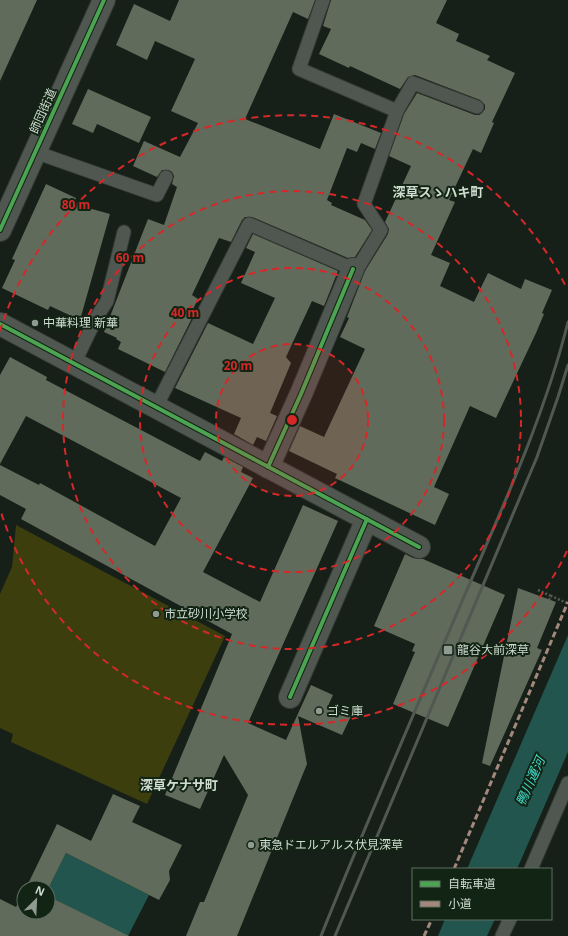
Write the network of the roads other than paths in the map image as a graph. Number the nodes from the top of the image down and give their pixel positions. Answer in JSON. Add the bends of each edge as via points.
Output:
{"nodes":[{"id":1,"x":104,"y":0,"type":"edge"},
{"id":2,"x":323,"y":0,"type":"edge"},
{"id":3,"x":478,"y":107,"type":"dead end"},
{"id":4,"x":397,"y":111,"type":"junction"},
{"id":5,"x":35,"y":152,"type":"junction"},
{"id":6,"x":166,"y":178,"type":"dead end"},
{"id":7,"x":0,"y":230,"type":"edge"},
{"id":8,"x":124,"y":232,"type":"dead end"},
{"id":9,"x":353,"y":269,"type":"junction"},
{"id":10,"x":0,"y":324,"type":"edge"},
{"id":11,"x":74,"y":364,"type":"junction"},
{"id":12,"x":156,"y":407,"type":"junction"},
{"id":13,"x":268,"y":466,"type":"junction"},
{"id":14,"x":367,"y":519,"type":"junction"},
{"id":15,"x":419,"y":547,"type":"dead end"},
{"id":16,"x":290,"y":697,"type":"dead end"},
{"id":17,"x":568,"y":783,"type":"edge"},
{"id":18,"x":531,"y":868,"type":"edge"},
{"id":19,"x":510,"y":920,"type":"edge"},
{"id":20,"x":502,"y":936,"type":"edge"}],
"edges":[{"from":1,"to":5,"type":"street","name":"師団街道"},
{"from":2,"to":4,"type":"lane","via":[[299,69]]},
{"from":3,"to":4,"type":"lane","via":[[412,83]]},
{"from":4,"to":9,"type":"lane","via":[[364,204],[381,230],[359,266]]},
{"from":5,"to":6,"type":"lane","via":[[157,194]]},
{"from":5,"to":7,"type":"street","name":"師団街道"},
{"from":8,"to":11,"type":"lane","via":[[106,301]]},
{"from":9,"to":12,"type":"lane","via":[[249,224]]},
{"from":9,"to":13,"type":"street"},
{"from":10,"to":11,"type":"street"},
{"from":11,"to":12,"type":"street"},
{"from":12,"to":13,"type":"street"},
{"from":13,"to":14,"type":"street"},
{"from":14,"to":15,"type":"street"},
{"from":14,"to":16,"type":"street"},
{"from":17,"to":18,"type":"lane"},
{"from":19,"to":20,"type":"lane"}]}
